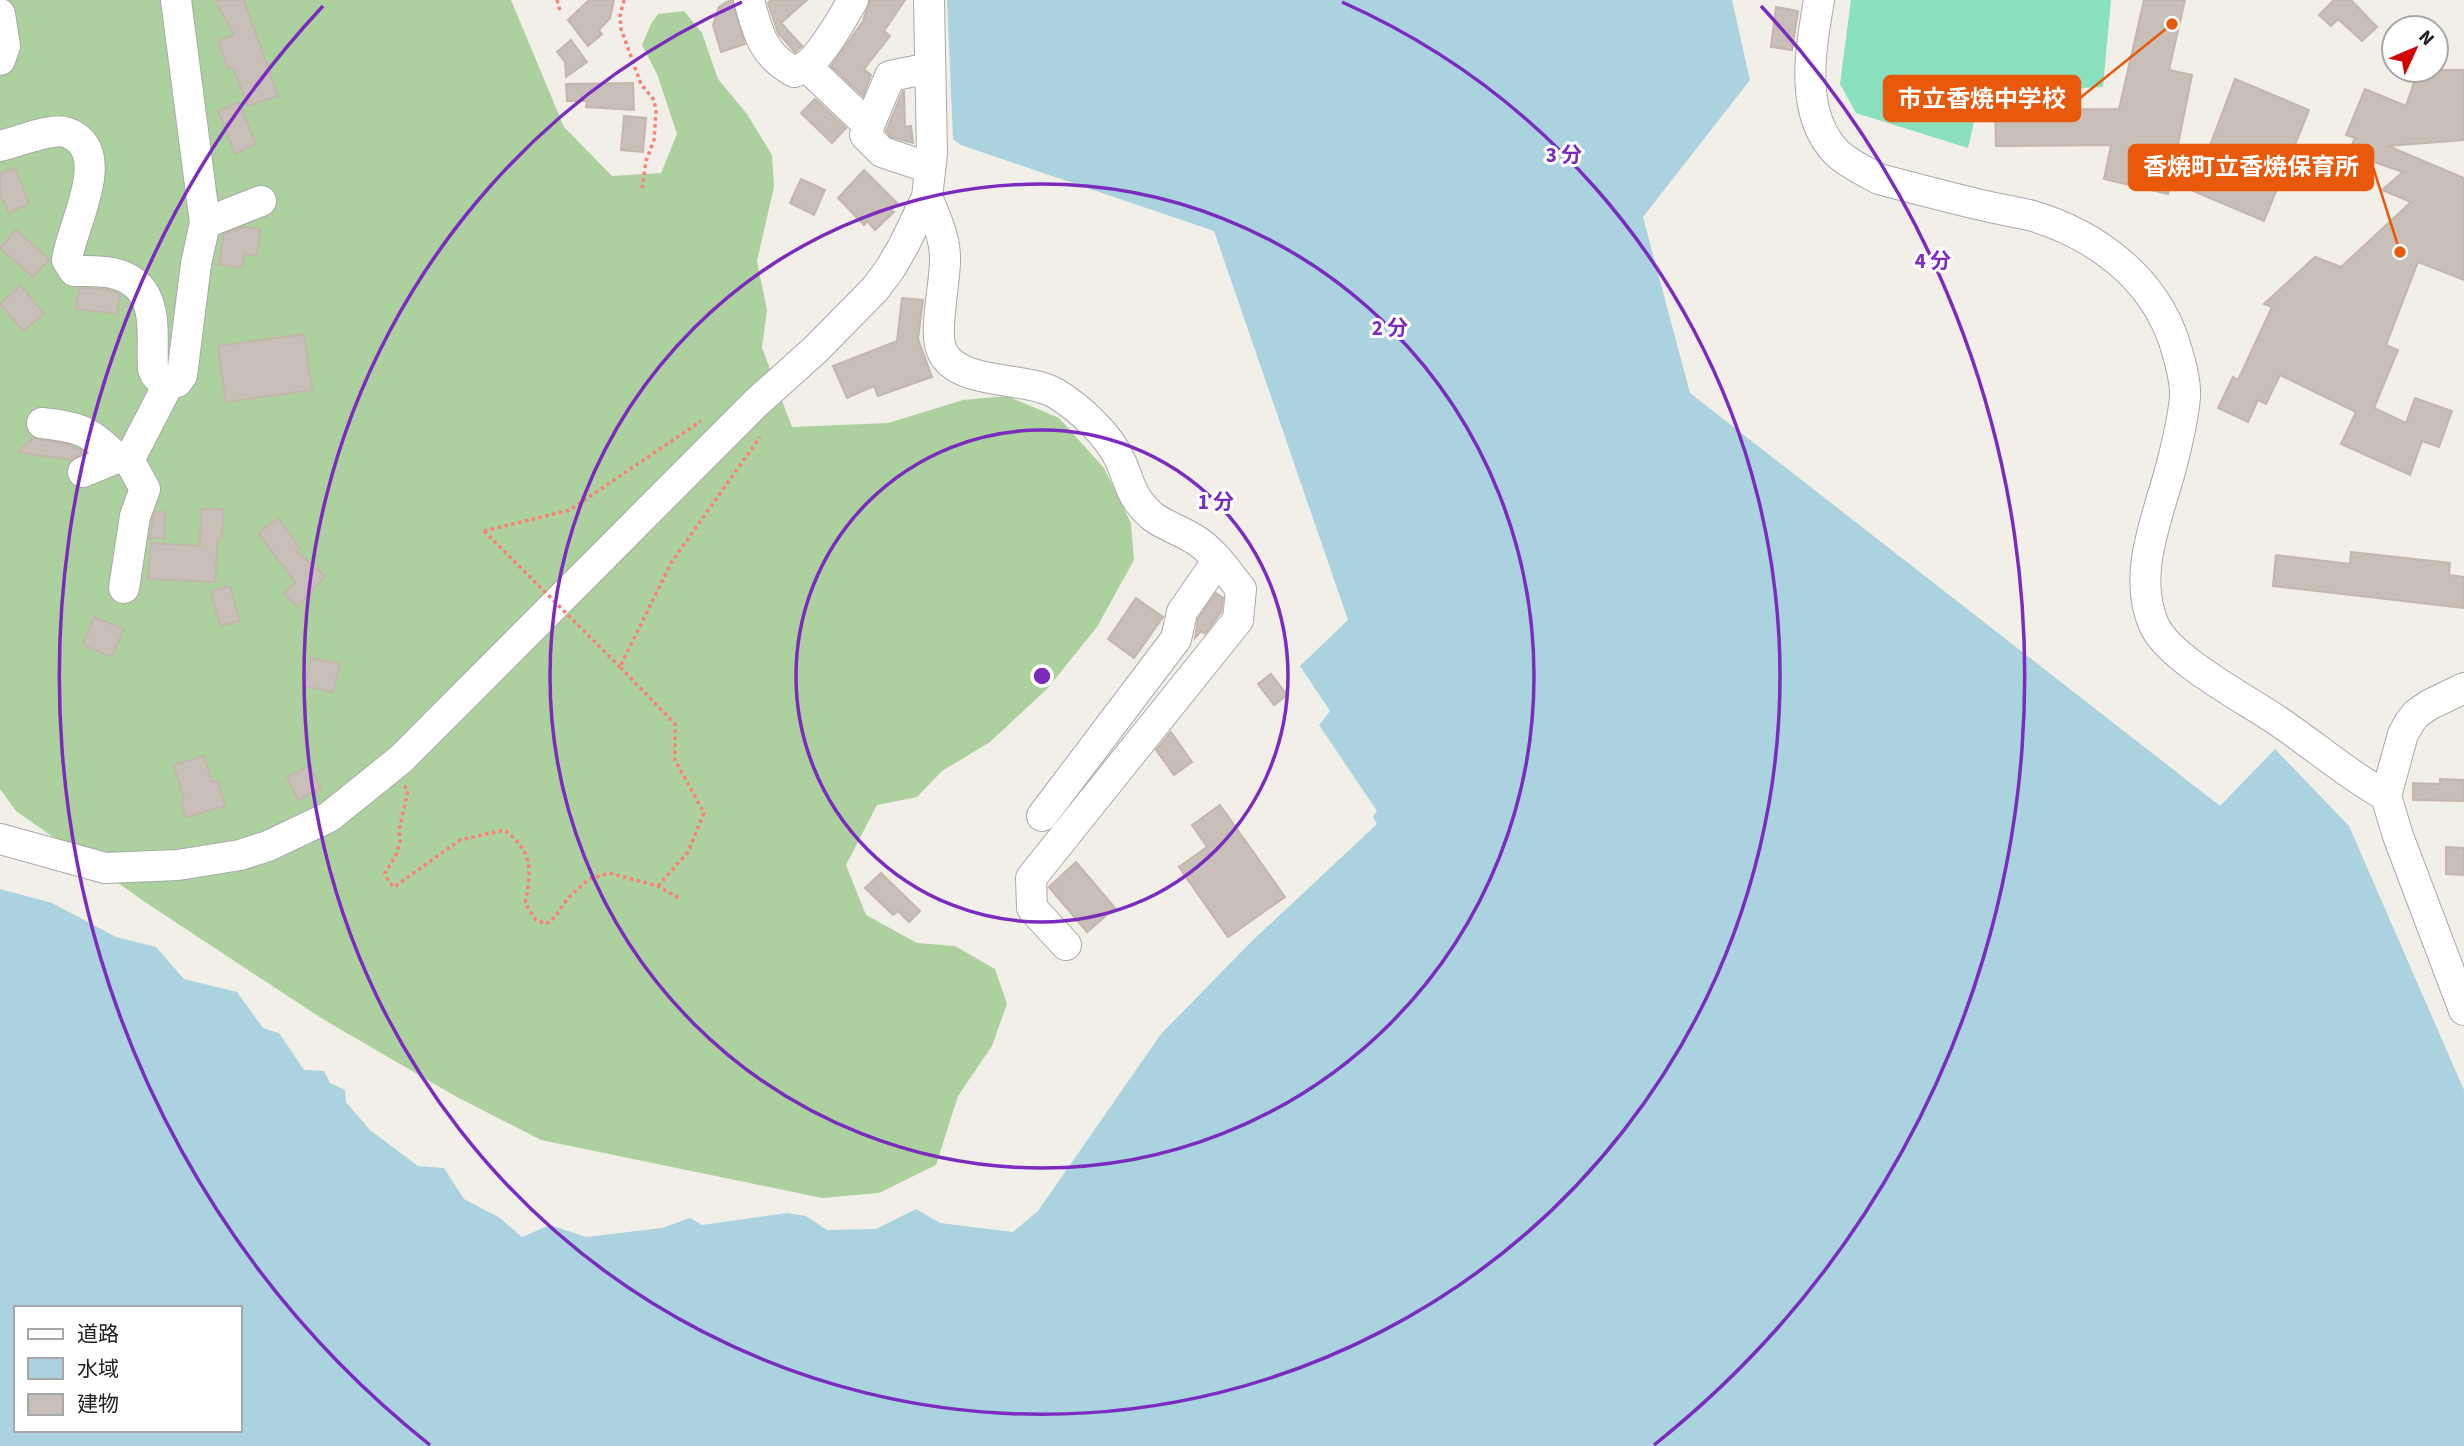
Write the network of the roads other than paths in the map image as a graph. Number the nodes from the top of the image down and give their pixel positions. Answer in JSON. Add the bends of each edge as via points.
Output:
{"nodes":[{"id":1,"x":176,"y":0,"type":"edge"},
{"id":2,"x":750,"y":0,"type":"edge"},
{"id":3,"x":853,"y":0,"type":"edge"},
{"id":4,"x":929,"y":0,"type":"edge"},
{"id":5,"x":1819,"y":0,"type":"edge"},
{"id":6,"x":0,"y":14,"type":"edge"},
{"id":7,"x":0,"y":60,"type":"edge"},
{"id":8,"x":806,"y":66,"type":"junction"},
{"id":9,"x":930,"y":68,"type":"junction"},
{"id":10,"x":869,"y":126,"type":"junction"},
{"id":11,"x":0,"y":146,"type":"edge"},
{"id":12,"x":929,"y":183,"type":"junction"},
{"id":13,"x":261,"y":201,"type":"dead end"},
{"id":14,"x":205,"y":223,"type":"junction"},
{"id":15,"x":169,"y":383,"type":"junction"},
{"id":16,"x":42,"y":423,"type":"dead end"},
{"id":17,"x":123,"y":459,"type":"junction"},
{"id":18,"x":83,"y":472,"type":"dead end"},
{"id":19,"x":1218,"y":560,"type":"junction"},
{"id":20,"x":124,"y":588,"type":"dead end"},
{"id":21,"x":2464,"y":688,"type":"edge"},
{"id":22,"x":2386,"y":796,"type":"junction"},
{"id":23,"x":1042,"y":816,"type":"dead end"},
{"id":24,"x":0,"y":839,"type":"edge"},
{"id":25,"x":1066,"y":945,"type":"dead end"},
{"id":26,"x":2464,"y":1010,"type":"edge"}],
"edges":[{"from":1,"to":14,"type":"street"},
{"from":2,"to":8,"type":"street","via":[[764,47],[794,72]]},
{"from":3,"to":8,"type":"street"},
{"from":4,"to":9,"type":"street"},
{"from":5,"to":22,"type":"street","via":[[1810,80],[1820,128],[1836,152],[1879,179],[2033,216],[2078,234],[2099,245],[2148,289],[2167,322],[2180,360],[2185,396],[2145,576],[2154,627],[2180,656]]},
{"from":6,"to":7,"type":"street","via":[[5,46]]},
{"from":8,"to":10,"type":"street"},
{"from":9,"to":10,"type":"street","via":[[890,76]]},
{"from":9,"to":12,"type":"street"},
{"from":10,"to":12,"type":"street","via":[[865,135],[882,152]]},
{"from":11,"to":15,"type":"street","via":[[53,131],[68,132],[80,141],[91,172],[67,260],[74,271],[109,272],[140,288],[150,305],[153,369],[158,379]]},
{"from":12,"to":19,"type":"street","via":[[946,257],[940,345],[946,358],[969,372],[1054,392],[1072,405],[1104,435],[1120,461],[1130,491],[1154,517],[1198,541]]},
{"from":12,"to":24,"type":"street","via":[[904,246],[875,289],[390,768],[328,817],[240,855],[178,865],[105,868]]},
{"from":13,"to":14,"type":"street"},
{"from":14,"to":15,"type":"street","via":[[181,375],[177,382]]},
{"from":15,"to":17,"type":"street"},
{"from":16,"to":17,"type":"street","via":[[72,426],[97,437]]},
{"from":17,"to":18,"type":"street"},
{"from":17,"to":20,"type":"street","via":[[145,489],[135,516]]},
{"from":19,"to":23,"type":"street","via":[[1182,612],[1176,639]]},
{"from":19,"to":25,"type":"street","via":[[1241,589],[1238,620],[1031,878],[1032,908]]},
{"from":21,"to":22,"type":"street","via":[[2429,705],[2410,722]]},
{"from":22,"to":26,"type":"street"}]}
